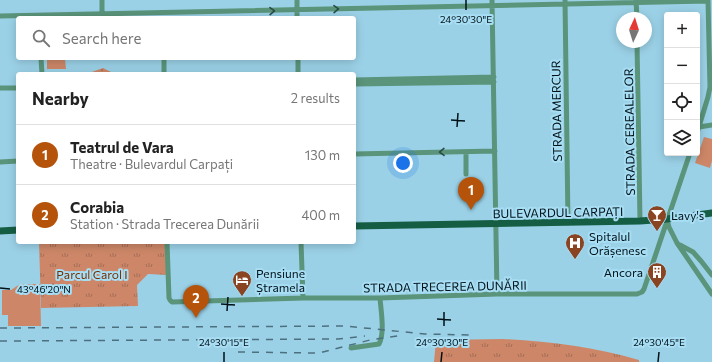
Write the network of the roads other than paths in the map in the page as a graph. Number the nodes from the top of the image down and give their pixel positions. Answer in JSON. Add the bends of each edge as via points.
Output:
{"nodes":[{"id":1,"x":102,"y":0,"type":"edge"},
{"id":2,"x":297,"y":0,"type":"edge"},
{"id":3,"x":636,"y":1,"type":"edge"},
{"id":4,"x":708,"y":1,"type":"edge"},
{"id":5,"x":565,"y":2,"type":"edge"},
{"id":6,"x":492,"y":3,"type":"edge"},
{"id":7,"x":297,"y":10,"type":"junction"},
{"id":8,"x":637,"y":12,"type":"edge"},
{"id":9,"x":102,"y":14,"type":"junction"},
{"id":10,"x":0,"y":16,"type":"edge"},
{"id":11,"x":16,"y":16,"type":"edge"},
{"id":12,"x":61,"y":16,"type":"edge"},
{"id":13,"x":163,"y":16,"type":"edge"},
{"id":14,"x":297,"y":16,"type":"edge"},
{"id":15,"x":637,"y":48,"type":"edge"},
{"id":16,"x":42,"y":60,"type":"edge"},
{"id":17,"x":164,"y":60,"type":"edge"},
{"id":18,"x":298,"y":60,"type":"edge"},
{"id":19,"x":42,"y":72,"type":"edge"},
{"id":20,"x":164,"y":72,"type":"edge"},
{"id":21,"x":298,"y":72,"type":"edge"},
{"id":22,"x":711,"y":73,"type":"edge"},
{"id":23,"x":356,"y":80,"type":"edge"},
{"id":24,"x":494,"y":80,"type":"junction"},
{"id":25,"x":356,"y":84,"type":"edge"},
{"id":26,"x":0,"y":88,"type":"edge"},
{"id":27,"x":16,"y":88,"type":"edge"},
{"id":28,"x":712,"y":90,"type":"edge"},
{"id":29,"x":708,"y":97,"type":"junction"},
{"id":30,"x":700,"y":123,"type":"edge"},
{"id":31,"x":712,"y":125,"type":"edge"},
{"id":32,"x":700,"y":129,"type":"edge"},
{"id":33,"x":495,"y":151,"type":"junction"},
{"id":34,"x":466,"y":152,"type":"junction"},
{"id":35,"x":356,"y":154,"type":"edge"},
{"id":36,"x":689,"y":156,"type":"edge"},
{"id":37,"x":16,"y":161,"type":"edge"},
{"id":38,"x":0,"y":162,"type":"edge"},
{"id":39,"x":466,"y":174,"type":"dead end"},
{"id":40,"x":712,"y":213,"type":"edge"},
{"id":41,"x":667,"y":219,"type":"junction"},
{"id":42,"x":640,"y":221,"type":"junction"},
{"id":43,"x":568,"y":223,"type":"junction"},
{"id":44,"x":496,"y":224,"type":"junction"},
{"id":45,"x":356,"y":226,"type":"edge"},
{"id":46,"x":16,"y":230,"type":"edge"},
{"id":47,"x":0,"y":231,"type":"edge"},
{"id":48,"x":677,"y":243,"type":"junction"},
{"id":49,"x":168,"y":244,"type":"edge"},
{"id":50,"x":301,"y":244,"type":"edge"},
{"id":51,"x":712,"y":275,"type":"edge"},
{"id":52,"x":497,"y":294,"type":"junction"},
{"id":53,"x":712,"y":294,"type":"edge"},
{"id":54,"x":302,"y":298,"type":"junction"},
{"id":55,"x":380,"y":298,"type":"junction"},
{"id":56,"x":351,"y":348,"type":"dead end"}],
"edges":[{"from":1,"to":9,"type":"street"},
{"from":2,"to":7,"type":"street"},
{"from":3,"to":4,"type":"street"},
{"from":3,"to":5,"type":"street"},
{"from":3,"to":8,"type":"street"},
{"from":4,"to":22,"type":"street"},
{"from":5,"to":6,"type":"street"},
{"from":5,"to":43,"type":"street","name":"STRADA MERCUR"},
{"from":7,"to":6,"type":"street","one_way":true},
{"from":6,"to":24,"type":"street"},
{"from":13,"to":7,"type":"street","one_way":true},
{"from":7,"to":14,"type":"street"},
{"from":9,"to":12,"type":"street"},
{"from":9,"to":13,"type":"street"},
{"from":10,"to":11,"type":"street"},
{"from":15,"to":42,"type":"street","name":"STRADA CEREALELOR"},
{"from":16,"to":19,"type":"street"},
{"from":17,"to":20,"type":"street"},
{"from":18,"to":21,"type":"street"},
{"from":22,"to":29,"type":"street"},
{"from":23,"to":24,"type":"street"},
{"from":24,"to":25,"type":"street"},
{"from":24,"to":33,"type":"street"},
{"from":26,"to":27,"type":"street"},
{"from":28,"to":29,"type":"street"},
{"from":29,"to":30,"type":"street"},
{"from":31,"to":32,"type":"street"},
{"from":33,"to":34,"type":"street"},
{"from":33,"to":44,"type":"street"},
{"from":34,"to":35,"type":"street","one_way":true},
{"from":34,"to":39,"type":"street"},
{"from":36,"to":41,"type":"street"},
{"from":37,"to":38,"type":"street"},
{"from":40,"to":41,"type":"main road","name":"BULEVARDUL CARPAȚI"},
{"from":41,"to":42,"type":"main road","name":"BULEVARDUL CARPAȚI"},
{"from":41,"to":48,"type":"street"},
{"from":41,"to":52,"type":"street","name":"STRADA TRECEREA DUNĂRII","via":[[642,292]]},
{"from":42,"to":43,"type":"main road","name":"BULEVARDUL CARPAȚI"},
{"from":43,"to":44,"type":"main road","name":"BULEVARDUL CARPAȚI"},
{"from":44,"to":45,"type":"main road","name":"BULEVARDUL CARPAȚI"},
{"from":44,"to":52,"type":"street"},
{"from":46,"to":47,"type":"main road"},
{"from":48,"to":51,"type":"street","via":[[693,252]]},
{"from":48,"to":53,"type":"street"},
{"from":49,"to":54,"type":"street","name":"STRADA TRECEREA DUNĂRII","via":[[169,298],[172,302]]},
{"from":50,"to":54,"type":"street"},
{"from":52,"to":55,"type":"street","name":"STRADA TRECEREA DUNĂRII"},
{"from":54,"to":55,"type":"street","name":"STRADA TRECEREA DUNĂRII"},
{"from":55,"to":56,"type":"street","via":[[381,341],[379,344]]}]}
